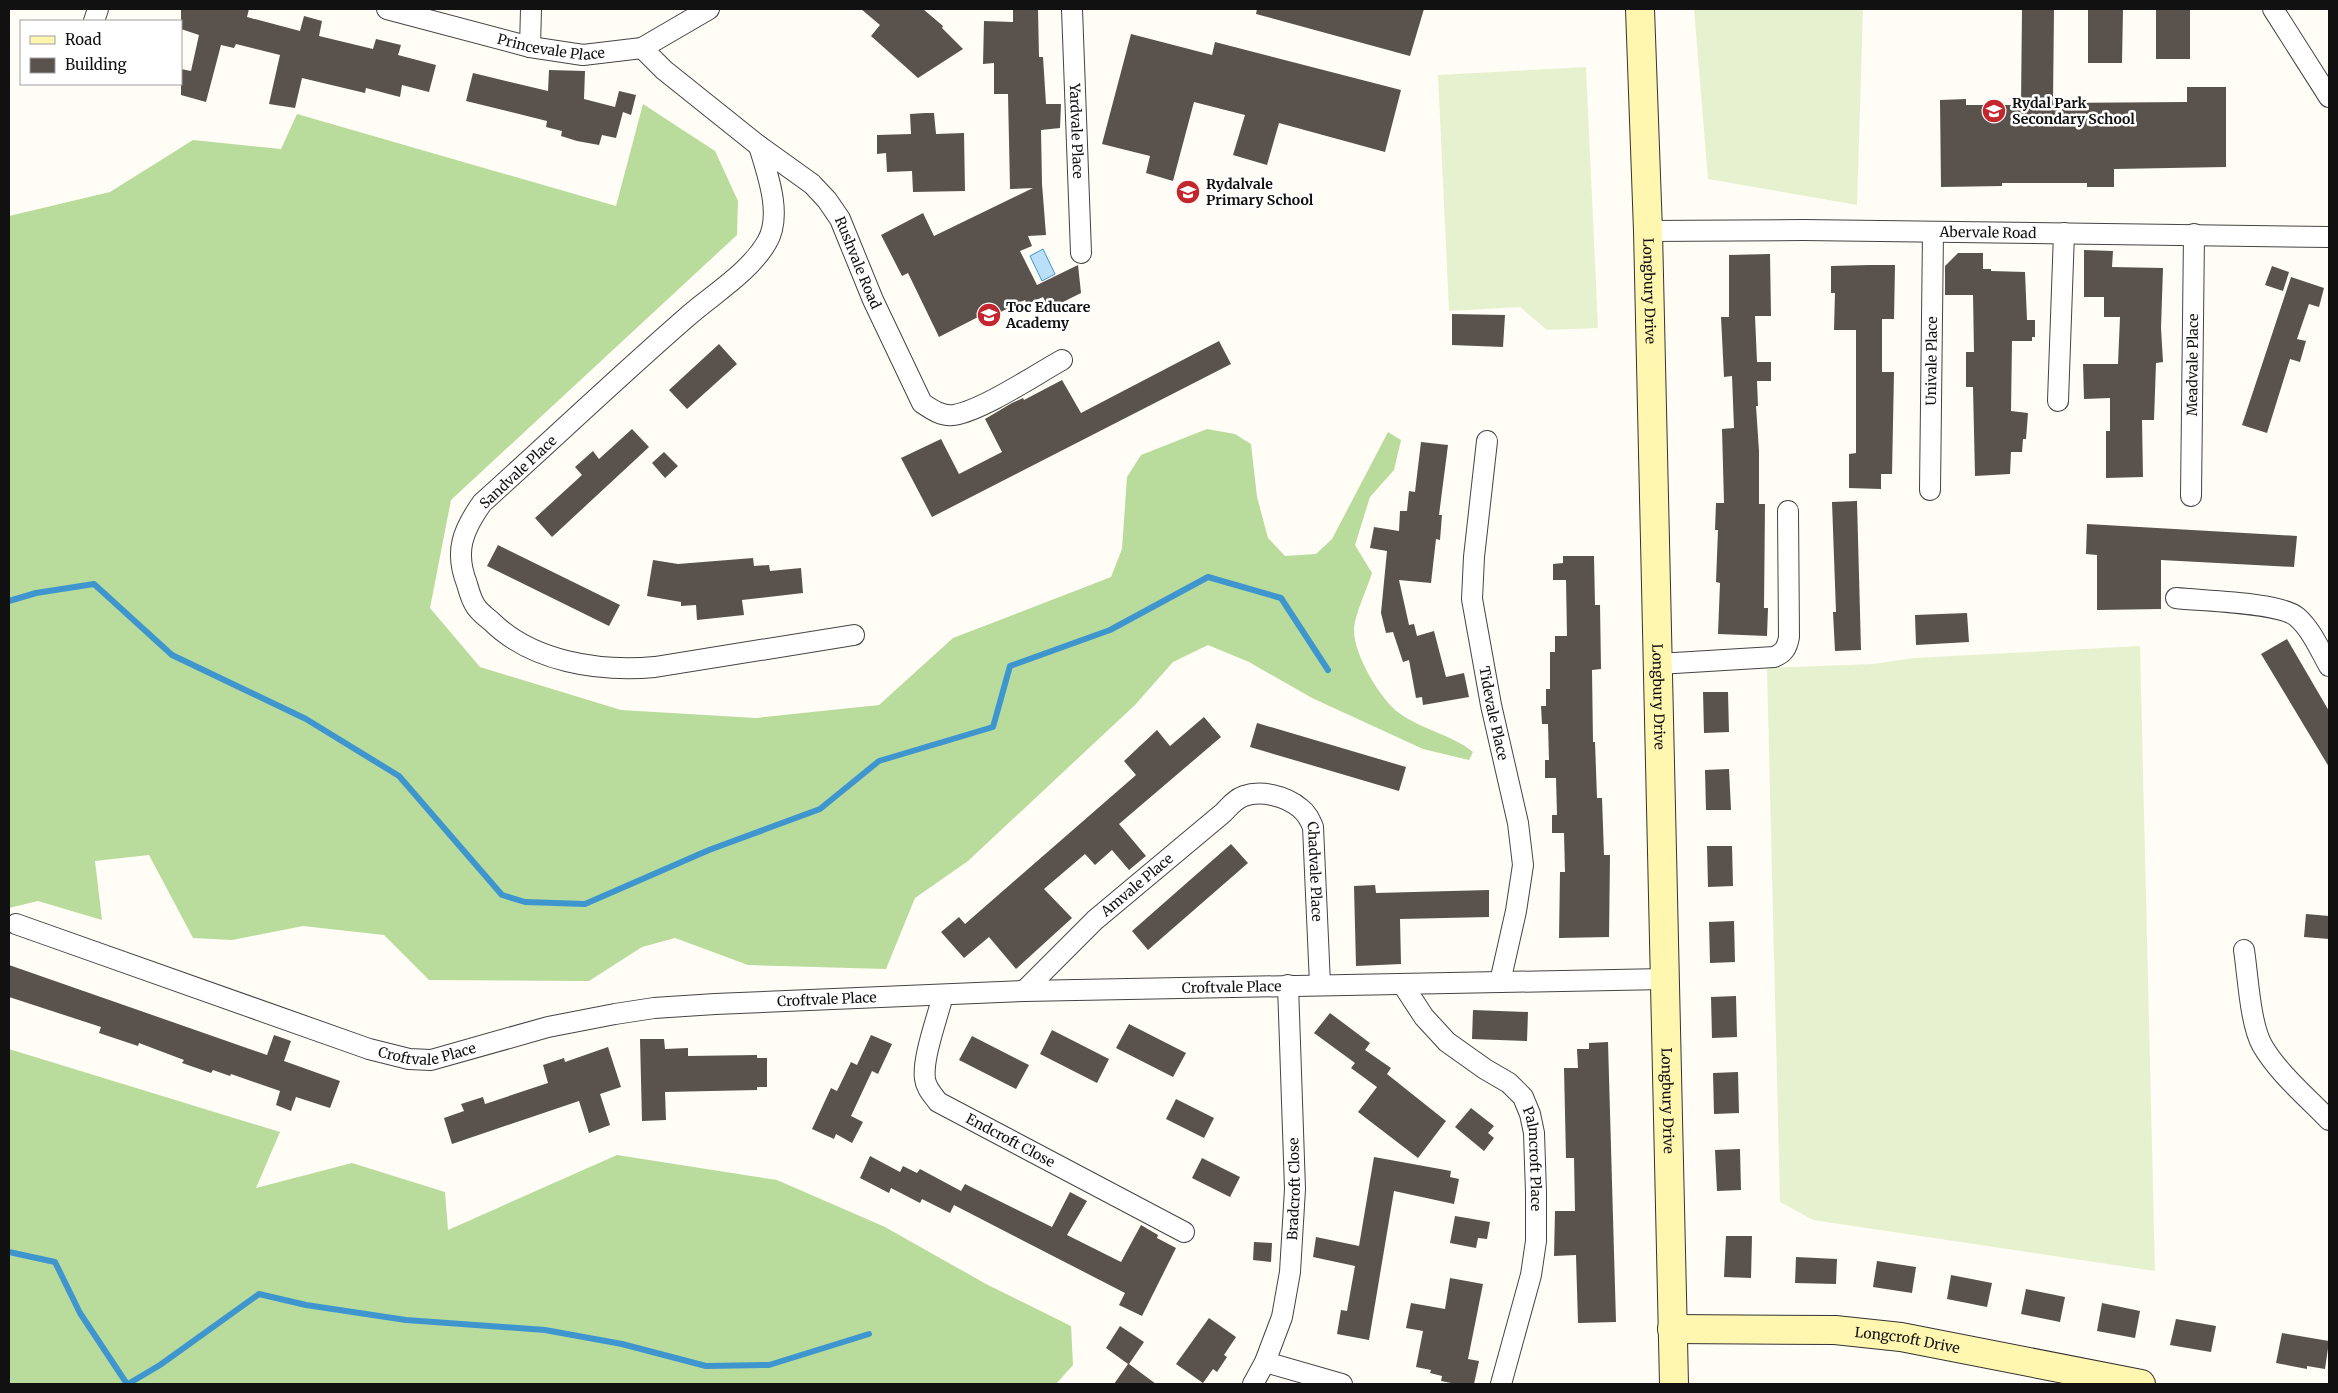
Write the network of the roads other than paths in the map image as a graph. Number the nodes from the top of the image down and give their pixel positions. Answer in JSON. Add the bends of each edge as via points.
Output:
{"nodes":[{"id":1,"x":387,"y":9,"type":"edge"},
{"id":2,"x":531,"y":9,"type":"edge"},
{"id":3,"x":709,"y":9,"type":"edge"},
{"id":4,"x":1072,"y":9,"type":"edge"},
{"id":5,"x":1640,"y":9,"type":"edge"},
{"id":6,"x":2273,"y":9,"type":"edge"},
{"id":7,"x":530,"y":47,"type":"junction"},
{"id":8,"x":642,"y":48,"type":"junction"},
{"id":9,"x":2329,"y":97,"type":"edge"},
{"id":10,"x":759,"y":146,"type":"junction"},
{"id":11,"x":1648,"y":231,"type":"junction"},
{"id":12,"x":1933,"y":232,"type":"junction"},
{"id":13,"x":2064,"y":233,"type":"junction"},
{"id":14,"x":2194,"y":234,"type":"junction"},
{"id":15,"x":2329,"y":237,"type":"edge"},
{"id":16,"x":1081,"y":253,"type":"dead end"},
{"id":17,"x":1062,"y":360,"type":"dead end"},
{"id":18,"x":2058,"y":401,"type":"dead end"},
{"id":19,"x":1487,"y":441,"type":"dead end"},
{"id":20,"x":1930,"y":490,"type":"dead end"},
{"id":21,"x":2191,"y":496,"type":"dead end"},
{"id":22,"x":1788,"y":511,"type":"dead end"},
{"id":23,"x":2176,"y":598,"type":"dead end"},
{"id":24,"x":854,"y":635,"type":"dead end"},
{"id":25,"x":1658,"y":664,"type":"junction"},
{"id":26,"x":2329,"y":666,"type":"edge"},
{"id":27,"x":1259,"y":792,"type":"joint"},
{"id":28,"x":16,"y":924,"type":"dead end"},
{"id":29,"x":2244,"y":950,"type":"dead end"},
{"id":30,"x":1665,"y":979,"type":"junction"},
{"id":31,"x":1500,"y":982,"type":"junction"},
{"id":32,"x":1320,"y":984,"type":"junction"},
{"id":33,"x":1403,"y":984,"type":"junction"},
{"id":34,"x":1288,"y":985,"type":"junction"},
{"id":35,"x":1024,"y":990,"type":"junction"},
{"id":36,"x":944,"y":995,"type":"junction"},
{"id":37,"x":2329,"y":1120,"type":"edge"},
{"id":38,"x":1184,"y":1232,"type":"dead end"},
{"id":39,"x":1672,"y":1329,"type":"junction"},
{"id":40,"x":1265,"y":1362,"type":"junction"},
{"id":41,"x":1253,"y":1384,"type":"edge"},
{"id":42,"x":1342,"y":1384,"type":"edge"},
{"id":43,"x":1501,"y":1384,"type":"edge"},
{"id":44,"x":1674,"y":1384,"type":"edge"},
{"id":45,"x":2141,"y":1384,"type":"edge"}],
"edges":[{"from":1,"to":7,"type":"street","name":"Princevale Place"},
{"from":2,"to":7,"type":"street"},
{"from":3,"to":8,"type":"street","name":"Princevale Place"},
{"from":4,"to":16,"type":"street","name":"Yardvale Place"},
{"from":5,"to":11,"type":"street","name":"Longbury Drive"},
{"from":6,"to":9,"type":"street"},
{"from":7,"to":8,"type":"street","name":"Princevale Place","via":[[583,55]]},
{"from":8,"to":10,"type":"street","name":"Rushvale Road","via":[[664,70]]},
{"from":10,"to":17,"type":"street","name":"Rushvale Road","via":[[812,184],[828,200],[840,219],[873,300],[922,403],[932,410],[954,415],[982,404]]},
{"from":10,"to":24,"type":"street","name":"Sandvale Place","via":[[772,189],[773,217],[768,241],[745,269],[687,316],[482,503],[470,520],[460,544],[463,574],[476,607],[499,630],[544,654],[597,667],[655,668]]},
{"from":11,"to":12,"type":"street","name":"Abervale Road"},
{"from":11,"to":25,"type":"street","name":"Longbury Drive"},
{"from":12,"to":13,"type":"street","name":"Abervale Road"},
{"from":12,"to":20,"type":"street","name":"Univale Place"},
{"from":13,"to":14,"type":"street","name":"Abervale Road"},
{"from":13,"to":18,"type":"street"},
{"from":14,"to":15,"type":"street","name":"Abervale Road"},
{"from":14,"to":21,"type":"street","name":"Meadvale Place"},
{"from":19,"to":31,"type":"street","name":"Tidevale Place","via":[[1472,599],[1491,705],[1518,823],[1523,864]]},
{"from":22,"to":25,"type":"street","via":[[1789,638],[1781,654]]},
{"from":23,"to":26,"type":"street","via":[[2285,610],[2297,617]]},
{"from":25,"to":30,"type":"street","name":"Longbury Drive"},
{"from":27,"to":32,"type":"street","name":"Chadvale Place","via":[[1288,800],[1301,808],[1313,828]]},
{"from":27,"to":35,"type":"street","name":"Amvale Place","via":[[1242,796],[1234,802],[1095,920]]},
{"from":28,"to":36,"type":"street","name":"Croftvale Place","via":[[369,1049],[409,1059],[431,1060],[548,1028],[654,1008]]},
{"from":29,"to":37,"type":"street","via":[[2261,1043]]},
{"from":30,"to":31,"type":"street","name":"Croftvale Place"},
{"from":30,"to":39,"type":"street","name":"Longbury Drive"},
{"from":31,"to":33,"type":"street","name":"Croftvale Place"},
{"from":32,"to":33,"type":"street","name":"Croftvale Place"},
{"from":32,"to":34,"type":"street","name":"Croftvale Place"},
{"from":33,"to":43,"type":"street","name":"Palmcroft Place","via":[[1424,1017],[1447,1042],[1509,1083],[1523,1097],[1530,1114],[1535,1163],[1536,1241],[1531,1275]]},
{"from":34,"to":35,"type":"street","name":"Croftvale Place"},
{"from":34,"to":40,"type":"street","name":"Bradcroft Close","via":[[1295,1189],[1282,1317]]},
{"from":35,"to":36,"type":"street","name":"Croftvale Place"},
{"from":36,"to":38,"type":"street","name":"Endcroft Close","via":[[925,1064],[925,1080],[938,1102]]},
{"from":39,"to":44,"type":"street","name":"Longbury Drive"},
{"from":39,"to":45,"type":"street","name":"Longcroft Drive","via":[[1835,1330],[1891,1336]]},
{"from":40,"to":41,"type":"street","name":"Bradcroft Close"},
{"from":40,"to":42,"type":"street"}]}
